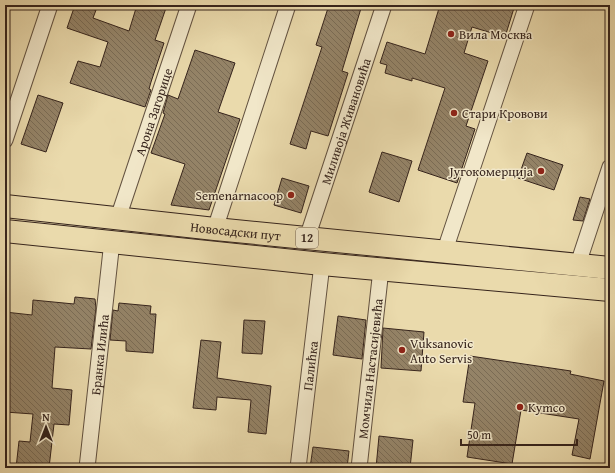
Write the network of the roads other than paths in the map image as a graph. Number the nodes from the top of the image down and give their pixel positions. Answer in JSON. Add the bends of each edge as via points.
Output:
{"nodes":[{"id":1,"x":50,"y":5,"type":"edge"},
{"id":2,"x":189,"y":5,"type":"edge"},
{"id":3,"x":288,"y":5,"type":"edge"},
{"id":4,"x":384,"y":5,"type":"edge"},
{"id":5,"x":527,"y":5,"type":"edge"},
{"id":6,"x":5,"y":140,"type":"edge"},
{"id":7,"x":610,"y":167,"type":"edge"},
{"id":8,"x":5,"y":206,"type":"edge"},
{"id":9,"x":118,"y":218,"type":"junction"},
{"id":10,"x":214,"y":230,"type":"junction"},
{"id":11,"x":5,"y":231,"type":"edge"},
{"id":12,"x":308,"y":238,"type":"junction"},
{"id":13,"x":112,"y":241,"type":"junction"},
{"id":14,"x":444,"y":253,"type":"junction"},
{"id":15,"x":322,"y":264,"type":"junction"},
{"id":16,"x":578,"y":264,"type":"junction"},
{"id":17,"x":381,"y":268,"type":"junction"},
{"id":18,"x":610,"y":268,"type":"edge"},
{"id":19,"x":610,"y":290,"type":"edge"},
{"id":20,"x":87,"y":468,"type":"edge"},
{"id":21,"x":298,"y":468,"type":"edge"},
{"id":22,"x":359,"y":468,"type":"edge"}],
"edges":[{"from":1,"to":6,"type":"street"},
{"from":2,"to":9,"type":"street","name":"Арона Загорице"},
{"from":3,"to":10,"type":"street"},
{"from":4,"to":12,"type":"street","name":"Миливоја Живановића"},
{"from":5,"to":14,"type":"street"},
{"from":7,"to":16,"type":"street"},
{"from":8,"to":9,"type":"main road","name":"Новосадски пут","number":"12"},
{"from":9,"to":10,"type":"main road","name":"Новосадски пут","number":"12"},
{"from":10,"to":12,"type":"main road","name":"Новосадски пут","number":"12"},
{"from":11,"to":13,"type":"main road","name":"Новосадски пут","number":"12"},
{"from":12,"to":14,"type":"main road","name":"Новосадски пут","number":"12"},
{"from":13,"to":15,"type":"main road","name":"Новосадски пут","number":"12"},
{"from":13,"to":20,"type":"street","name":"Бранка Илића"},
{"from":14,"to":16,"type":"main road","name":"Новосадски пут","number":"12"},
{"from":15,"to":17,"type":"main road","name":"Новосадски пут","number":"12"},
{"from":15,"to":21,"type":"street","name":"Палићка"},
{"from":16,"to":18,"type":"main road","name":"Новосадски пут","number":"12"},
{"from":17,"to":19,"type":"main road","name":"Новосадски пут","number":"12"},
{"from":17,"to":22,"type":"street","name":"Момчила Настасијевића"}]}
